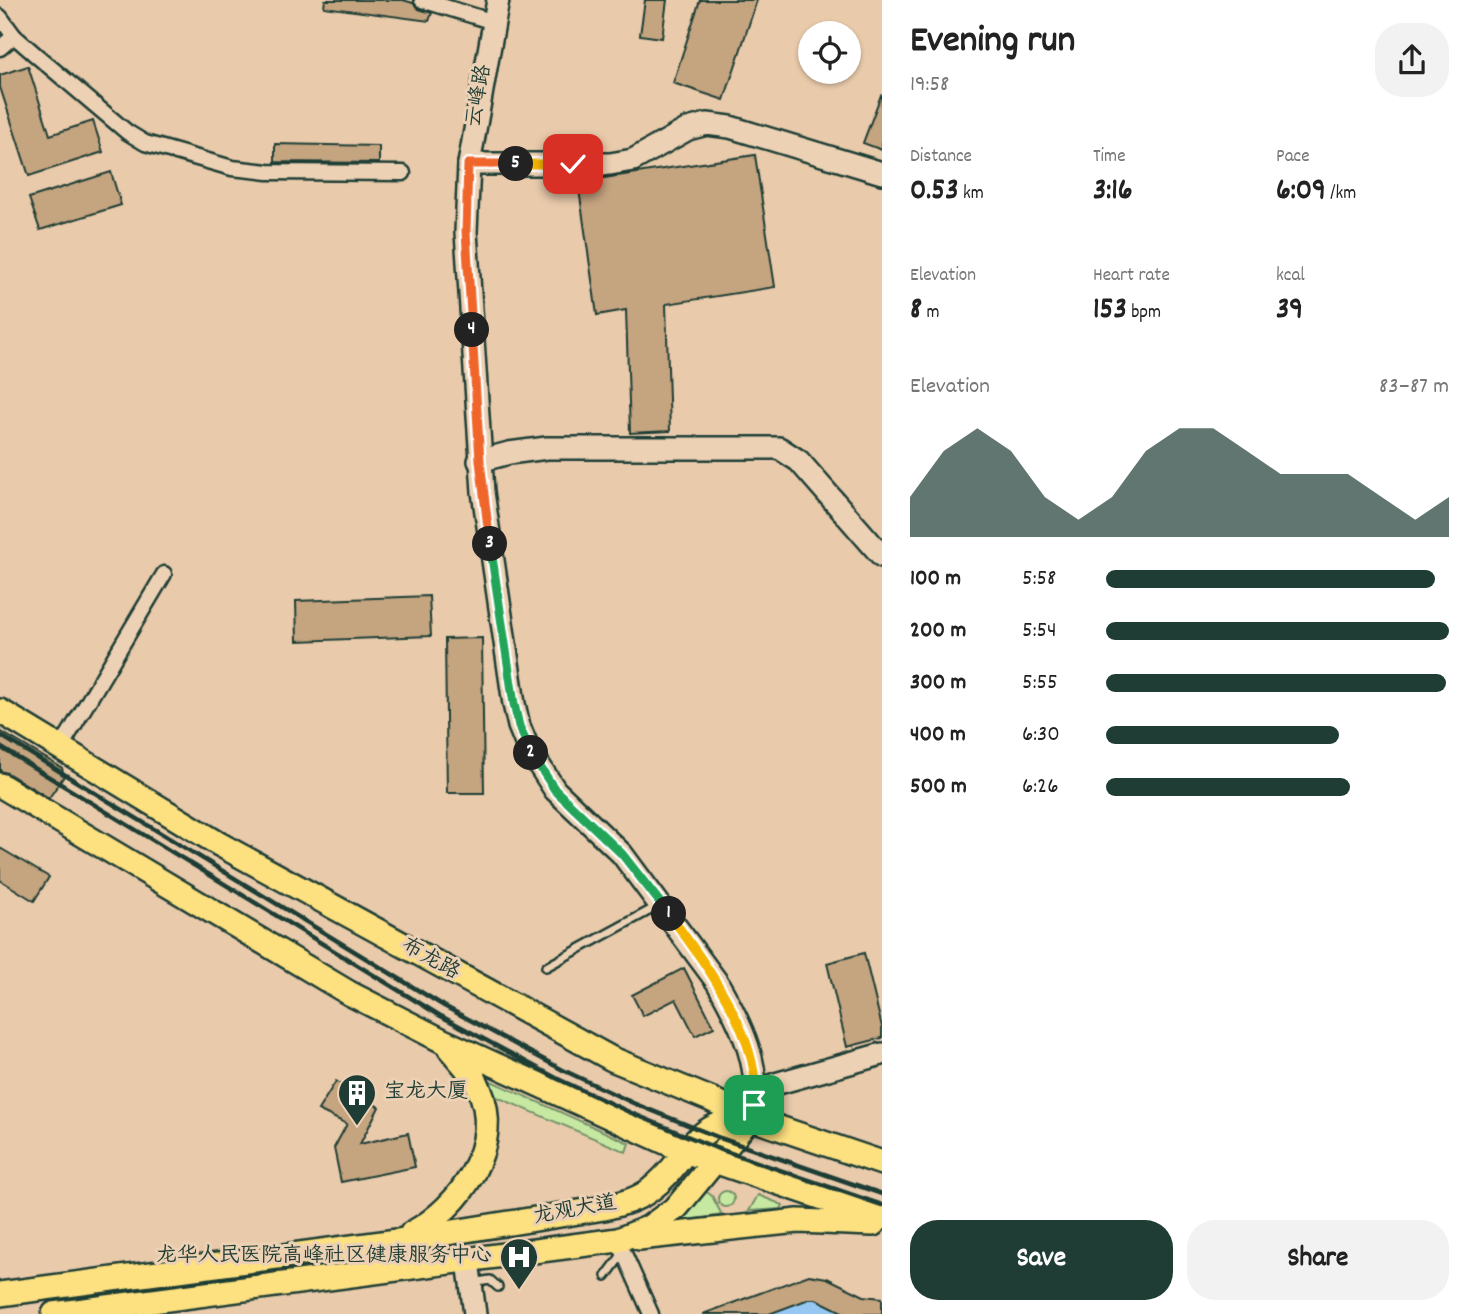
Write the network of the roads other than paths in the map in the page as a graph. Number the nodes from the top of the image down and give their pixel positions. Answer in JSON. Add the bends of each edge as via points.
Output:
{"nodes":[{"id":1,"x":422,"y":0,"type":"edge"},
{"id":2,"x":498,"y":0,"type":"edge"},
{"id":3,"x":0,"y":17,"type":"edge"},
{"id":4,"x":494,"y":22,"type":"junction"},
{"id":5,"x":15,"y":36,"type":"junction"},
{"id":6,"x":0,"y":48,"type":"edge"},
{"id":7,"x":468,"y":164,"type":"junction"},
{"id":8,"x":404,"y":173,"type":"dead end"},
{"id":9,"x":882,"y":173,"type":"edge"},
{"id":10,"x":480,"y":461,"type":"junction"},
{"id":11,"x":882,"y":556,"type":"edge"},
{"id":12,"x":164,"y":574,"type":"dead end"},
{"id":13,"x":0,"y":711,"type":"edge"},
{"id":14,"x":61,"y":747,"type":"junction"},
{"id":15,"x":0,"y":785,"type":"edge"},
{"id":16,"x":662,"y":904,"type":"junction"},
{"id":17,"x":546,"y":967,"type":"dead end"},
{"id":18,"x":443,"y":1041,"type":"junction"},
{"id":19,"x":882,"y":1054,"type":"edge"},
{"id":20,"x":750,"y":1118,"type":"junction"},
{"id":21,"x":684,"y":1151,"type":"junction"},
{"id":22,"x":715,"y":1162,"type":"junction"},
{"id":23,"x":882,"y":1163,"type":"edge"},
{"id":24,"x":882,"y":1218,"type":"edge"},
{"id":25,"x":882,"y":1225,"type":"edge"},
{"id":26,"x":397,"y":1241,"type":"junction"},
{"id":27,"x":621,"y":1248,"type":"junction"},
{"id":28,"x":469,"y":1272,"type":"junction"},
{"id":29,"x":606,"y":1276,"type":"dead end"},
{"id":30,"x":498,"y":1287,"type":"dead end"},
{"id":31,"x":0,"y":1294,"type":"edge"},
{"id":32,"x":54,"y":1314,"type":"edge"},
{"id":33,"x":475,"y":1314,"type":"edge"},
{"id":34,"x":651,"y":1314,"type":"edge"}],
"edges":[{"from":1,"to":4,"type":"street"},
{"from":2,"to":4,"type":"street","name":"云峰路"},
{"from":3,"to":5,"type":"street"},
{"from":4,"to":7,"type":"street","name":"云峰路"},
{"from":5,"to":6,"type":"street"},
{"from":5,"to":8,"type":"street","via":[[127,132],[162,149],[232,168],[268,172]]},
{"from":7,"to":9,"type":"street","via":[[610,164],[633,160],[688,129],[707,124]]},
{"from":7,"to":10,"type":"street","name":"云峰路","via":[[466,232]]},
{"from":10,"to":11,"type":"street","via":[[547,448],[779,448],[799,461]]},
{"from":10,"to":16,"type":"street","name":"云峰路","via":[[519,726],[555,790],[622,854]]},
{"from":12,"to":14,"type":"street"},
{"from":13,"to":14,"type":"main road","name":"布龙路"},
{"from":14,"to":20,"type":"main road","name":"布龙路","via":[[219,844],[515,1007],[612,1059]]},
{"from":15,"to":18,"type":"main road","via":[[325,980]]},
{"from":16,"to":17,"type":"lane"},
{"from":16,"to":20,"type":"street","name":"云峰路","via":[[729,1004],[756,1082]]},
{"from":18,"to":21,"type":"main road"},
{"from":18,"to":26,"type":"main road","via":[[479,1087],[486,1124],[482,1150],[453,1203]]},
{"from":19,"to":20,"type":"street","via":[[775,1084]]},
{"from":20,"to":21,"type":"main road","name":"龙观大道","via":[[718,1125]]},
{"from":20,"to":22,"type":"main road","name":"龙观大道"},
{"from":20,"to":23,"type":"main road","name":"布龙路"},
{"from":21,"to":22,"type":"main road"},
{"from":21,"to":26,"type":"main road","name":"龙观大道","via":[[653,1187],[616,1205]]},
{"from":22,"to":24,"type":"main road"},
{"from":22,"to":27,"type":"main road","name":"龙观大道","via":[[683,1200]]},
{"from":25,"to":27,"type":"main road","via":[[798,1221]]},
{"from":26,"to":31,"type":"main road","name":"龙观大道"},
{"from":27,"to":28,"type":"main road","name":"龙观大道"},
{"from":27,"to":29,"type":"lane","via":[[621,1256]]},
{"from":27,"to":34,"type":"street"},
{"from":28,"to":30,"type":"lane"},
{"from":28,"to":32,"type":"main road","name":"龙观大道"},
{"from":28,"to":33,"type":"street"}]}
